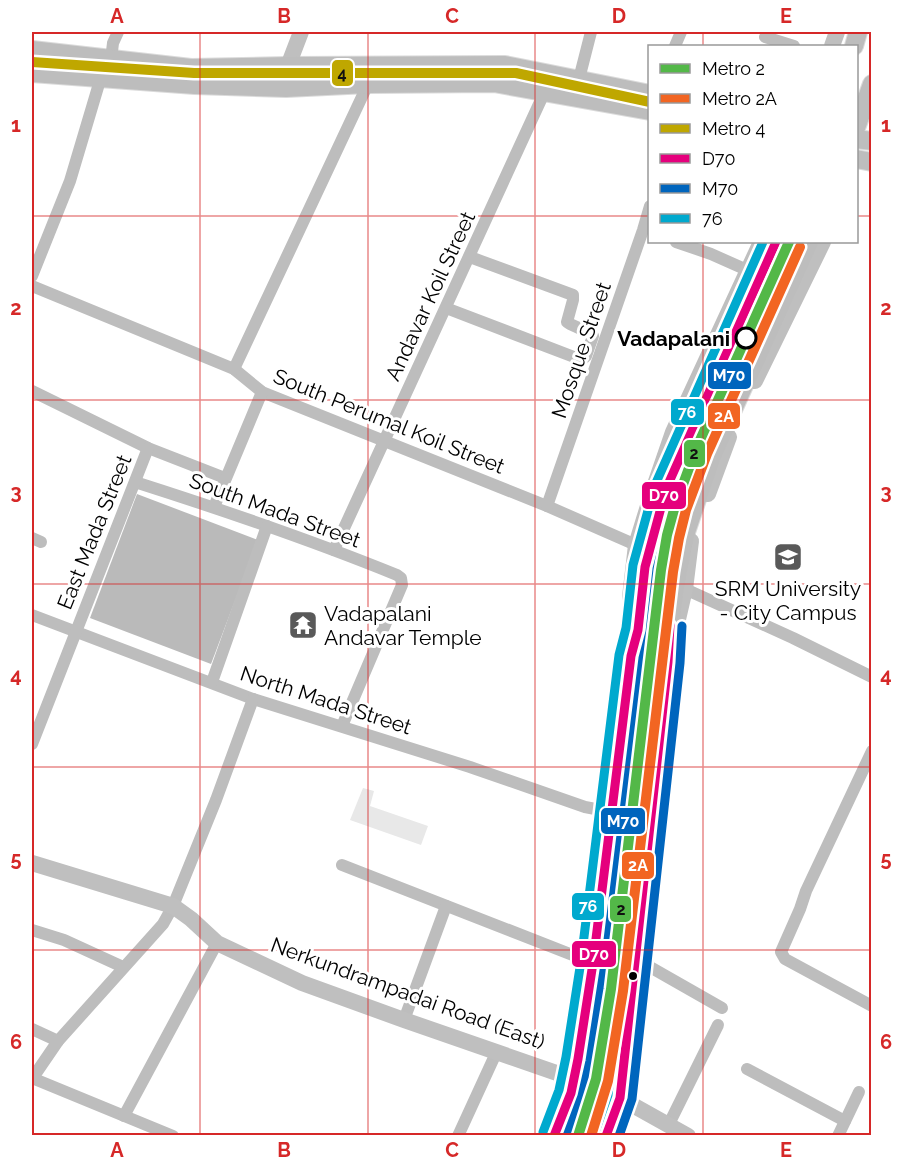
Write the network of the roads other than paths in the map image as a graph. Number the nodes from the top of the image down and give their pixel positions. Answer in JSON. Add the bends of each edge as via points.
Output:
{"nodes":[{"id":1,"x":118,"y":32,"type":"edge"},
{"id":2,"x":301,"y":32,"type":"edge"},
{"id":3,"x":591,"y":32,"type":"edge"},
{"id":4,"x":765,"y":37,"type":"dead end"},
{"id":5,"x":791,"y":45,"type":"edge"},
{"id":6,"x":32,"y":50,"type":"edge"},
{"id":7,"x":111,"y":60,"type":"junction"},
{"id":8,"x":288,"y":66,"type":"junction"},
{"id":9,"x":32,"y":74,"type":"edge"},
{"id":10,"x":101,"y":77,"type":"junction"},
{"id":11,"x":579,"y":79,"type":"junction"},
{"id":12,"x":368,"y":84,"type":"junction"},
{"id":13,"x":872,"y":84,"type":"edge"},
{"id":14,"x":286,"y":88,"type":"junction"},
{"id":15,"x":546,"y":92,"type":"junction"},
{"id":16,"x":648,"y":94,"type":"edge"},
{"id":17,"x":648,"y":111,"type":"edge"},
{"id":18,"x":858,"y":122,"type":"edge"},
{"id":19,"x":867,"y":139,"type":"edge"},
{"id":20,"x":861,"y":162,"type":"edge"},
{"id":21,"x":646,"y":231,"type":"edge"},
{"id":22,"x":679,"y":243,"type":"edge"},
{"id":23,"x":760,"y":243,"type":"edge"},
{"id":24,"x":776,"y":243,"type":"edge"},
{"id":25,"x":809,"y":243,"type":"edge"},
{"id":26,"x":823,"y":243,"type":"edge"},
{"id":27,"x":470,"y":257,"type":"junction"},
{"id":28,"x":747,"y":270,"type":"junction"},
{"id":29,"x":32,"y":276,"type":"edge"},
{"id":30,"x":32,"y":286,"type":"edge"},
{"id":31,"x":446,"y":308,"type":"junction"},
{"id":32,"x":234,"y":369,"type":"junction"},
{"id":33,"x":32,"y":391,"type":"edge"},
{"id":34,"x":262,"y":392,"type":"junction"},
{"id":35,"x":384,"y":441,"type":"junction"},
{"id":36,"x":148,"y":448,"type":"junction"},
{"id":37,"x":225,"y":478,"type":"junction"},
{"id":38,"x":135,"y":482,"type":"junction"},
{"id":39,"x":547,"y":506,"type":"junction"},
{"id":40,"x":214,"y":507,"type":"junction"},
{"id":41,"x":267,"y":526,"type":"junction"},
{"id":42,"x":636,"y":545,"type":"junction"},
{"id":43,"x":334,"y":550,"type":"junction"},
{"id":44,"x":686,"y":589,"type":"junction"},
{"id":45,"x":32,"y":615,"type":"edge"},
{"id":46,"x":76,"y":631,"type":"junction"},
{"id":47,"x":631,"y":656,"type":"junction"},
{"id":48,"x":668,"y":662,"type":"junction"},
{"id":49,"x":872,"y":677,"type":"edge"},
{"id":50,"x":212,"y":682,"type":"junction"},
{"id":51,"x":253,"y":699,"type":"junction"},
{"id":52,"x":342,"y":726,"type":"junction"},
{"id":53,"x":32,"y":744,"type":"edge"},
{"id":54,"x":872,"y":752,"type":"edge"},
{"id":55,"x":611,"y":812,"type":"junction"},
{"id":56,"x":32,"y":863,"type":"edge"},
{"id":57,"x":342,"y":865,"type":"dead end"},
{"id":58,"x":173,"y":906,"type":"junction"},
{"id":59,"x":446,"y":906,"type":"junction"},
{"id":60,"x":32,"y":930,"type":"edge"},
{"id":61,"x":217,"y":943,"type":"junction"},
{"id":62,"x":636,"y":959,"type":"junction"},
{"id":63,"x":593,"y":963,"type":"junction"},
{"id":64,"x":123,"y":967,"type":"junction"},
{"id":65,"x":872,"y":1006,"type":"edge"},
{"id":66,"x":722,"y":1008,"type":"dead end"},
{"id":67,"x":404,"y":1020,"type":"junction"},
{"id":68,"x":718,"y":1025,"type":"dead end"},
{"id":69,"x":32,"y":1029,"type":"edge"},
{"id":70,"x":58,"y":1041,"type":"junction"},
{"id":71,"x":497,"y":1051,"type":"junction"},
{"id":72,"x":747,"y":1069,"type":"dead end"},
{"id":73,"x":32,"y":1078,"type":"edge"},
{"id":74,"x":574,"y":1079,"type":"junction"},
{"id":75,"x":859,"y":1092,"type":"dead end"},
{"id":76,"x":621,"y":1098,"type":"junction"},
{"id":77,"x":124,"y":1116,"type":"junction"},
{"id":78,"x":845,"y":1121,"type":"junction"},
{"id":79,"x":668,"y":1126,"type":"junction"},
{"id":80,"x":174,"y":1136,"type":"edge"},
{"id":81,"x":458,"y":1136,"type":"edge"},
{"id":82,"x":554,"y":1136,"type":"edge"},
{"id":83,"x":606,"y":1136,"type":"edge"},
{"id":84,"x":688,"y":1136,"type":"edge"},
{"id":85,"x":838,"y":1136,"type":"edge"}],
"edges":[{"from":1,"to":7,"type":"street"},
{"from":2,"to":8,"type":"street"},
{"from":3,"to":11,"type":"street"},
{"from":4,"to":5,"type":"street"},
{"from":6,"to":7,"type":"main road"},
{"from":7,"to":8,"type":"main road","via":[[191,68]]},
{"from":8,"to":11,"type":"main road","via":[[505,64]]},
{"from":8,"to":14,"type":"street"},
{"from":9,"to":10,"type":"main road"},
{"from":10,"to":14,"type":"main road"},
{"from":10,"to":29,"type":"street","via":[[70,181]]},
{"from":11,"to":16,"type":"main road"},
{"from":12,"to":14,"type":"main road"},
{"from":12,"to":15,"type":"main road","via":[[494,83]]},
{"from":12,"to":32,"type":"street"},
{"from":13,"to":18,"type":"main road"},
{"from":15,"to":17,"type":"main road"},
{"from":15,"to":27,"type":"street","name":"Andavar Koil Street"},
{"from":19,"to":20,"type":"street"},
{"from":21,"to":39,"type":"street","name":"Mosque Street"},
{"from":22,"to":28,"type":"street"},
{"from":23,"to":28,"type":"street"},
{"from":24,"to":47,"type":"main road","via":[[666,489],[645,567]]},
{"from":25,"to":48,"type":"main road","via":[[711,458],[685,535],[675,586]]},
{"from":26,"to":44,"type":"street","via":[[727,442],[692,538]]},
{"from":27,"to":31,"type":"street","name":"Andavar Koil Street"},
{"from":27,"to":31,"type":"street","via":[[573,295],[567,322],[592,334],[586,356],[574,357]]},
{"from":28,"to":42,"type":"street","via":[[673,432]]},
{"from":30,"to":32,"type":"street","name":"South Perumal Koil Street"},
{"from":31,"to":35,"type":"street","name":"Andavar Koil Street"},
{"from":32,"to":34,"type":"street","name":"South Perumal Koil Street"},
{"from":33,"to":36,"type":"street"},
{"from":34,"to":35,"type":"street","name":"South Perumal Koil Street"},
{"from":34,"to":37,"type":"street"},
{"from":35,"to":39,"type":"street","name":"South Perumal Koil Street"},
{"from":35,"to":43,"type":"street","name":"Andavar Koil Street"},
{"from":36,"to":37,"type":"street"},
{"from":36,"to":38,"type":"street","name":"East Mada Street"},
{"from":37,"to":40,"type":"street"},
{"from":38,"to":40,"type":"street","name":"South Mada Street"},
{"from":38,"to":46,"type":"street","name":"East Mada Street"},
{"from":39,"to":42,"type":"street","name":"South Perumal Koil Street"},
{"from":40,"to":41,"type":"street","name":"South Mada Street"},
{"from":41,"to":43,"type":"street","name":"South Mada Street"},
{"from":41,"to":50,"type":"street"},
{"from":42,"to":47,"type":"street","via":[[630,597]]},
{"from":43,"to":52,"type":"street","name":"South Mada Street","via":[[397,575],[402,585]]},
{"from":44,"to":48,"type":"street"},
{"from":44,"to":49,"type":"street"},
{"from":45,"to":46,"type":"street","name":"North Mada Street"},
{"from":46,"to":50,"type":"street","name":"North Mada Street"},
{"from":46,"to":53,"type":"street","name":"East Mada Street"},
{"from":47,"to":55,"type":"main road"},
{"from":48,"to":62,"type":"main road"},
{"from":50,"to":51,"type":"street","name":"North Mada Street"},
{"from":51,"to":52,"type":"street","name":"North Mada Street"},
{"from":51,"to":58,"type":"street"},
{"from":52,"to":55,"type":"street","name":"North Mada Street","via":[[585,807]]},
{"from":54,"to":65,"type":"street","via":[[781,952],[785,959]]},
{"from":55,"to":63,"type":"main road"},
{"from":56,"to":58,"type":"street","name":"Nerkundrampadai Road (East)"},
{"from":57,"to":59,"type":"street"},
{"from":58,"to":61,"type":"street","name":"Nerkundrampadai Road (East)"},
{"from":58,"to":64,"type":"street","via":[[163,924]]},
{"from":59,"to":63,"type":"street"},
{"from":59,"to":67,"type":"street"},
{"from":60,"to":64,"type":"street"},
{"from":61,"to":67,"type":"street","name":"Nerkundrampadai Road (East)","via":[[302,982]]},
{"from":61,"to":77,"type":"street"},
{"from":62,"to":66,"type":"street"},
{"from":62,"to":76,"type":"main road"},
{"from":63,"to":74,"type":"main road"},
{"from":64,"to":70,"type":"street"},
{"from":67,"to":71,"type":"street","name":"Nerkundrampadai Road (East)"},
{"from":68,"to":79,"type":"street"},
{"from":69,"to":70,"type":"street"},
{"from":70,"to":73,"type":"street"},
{"from":71,"to":74,"type":"street","name":"Nerkundrampadai Road (East)"},
{"from":71,"to":81,"type":"street"},
{"from":72,"to":78,"type":"street"},
{"from":73,"to":77,"type":"street"},
{"from":74,"to":82,"type":"main road"},
{"from":75,"to":78,"type":"street"},
{"from":76,"to":79,"type":"street"},
{"from":76,"to":83,"type":"main road"},
{"from":77,"to":80,"type":"street"},
{"from":78,"to":85,"type":"street"},
{"from":79,"to":84,"type":"street"}]}
